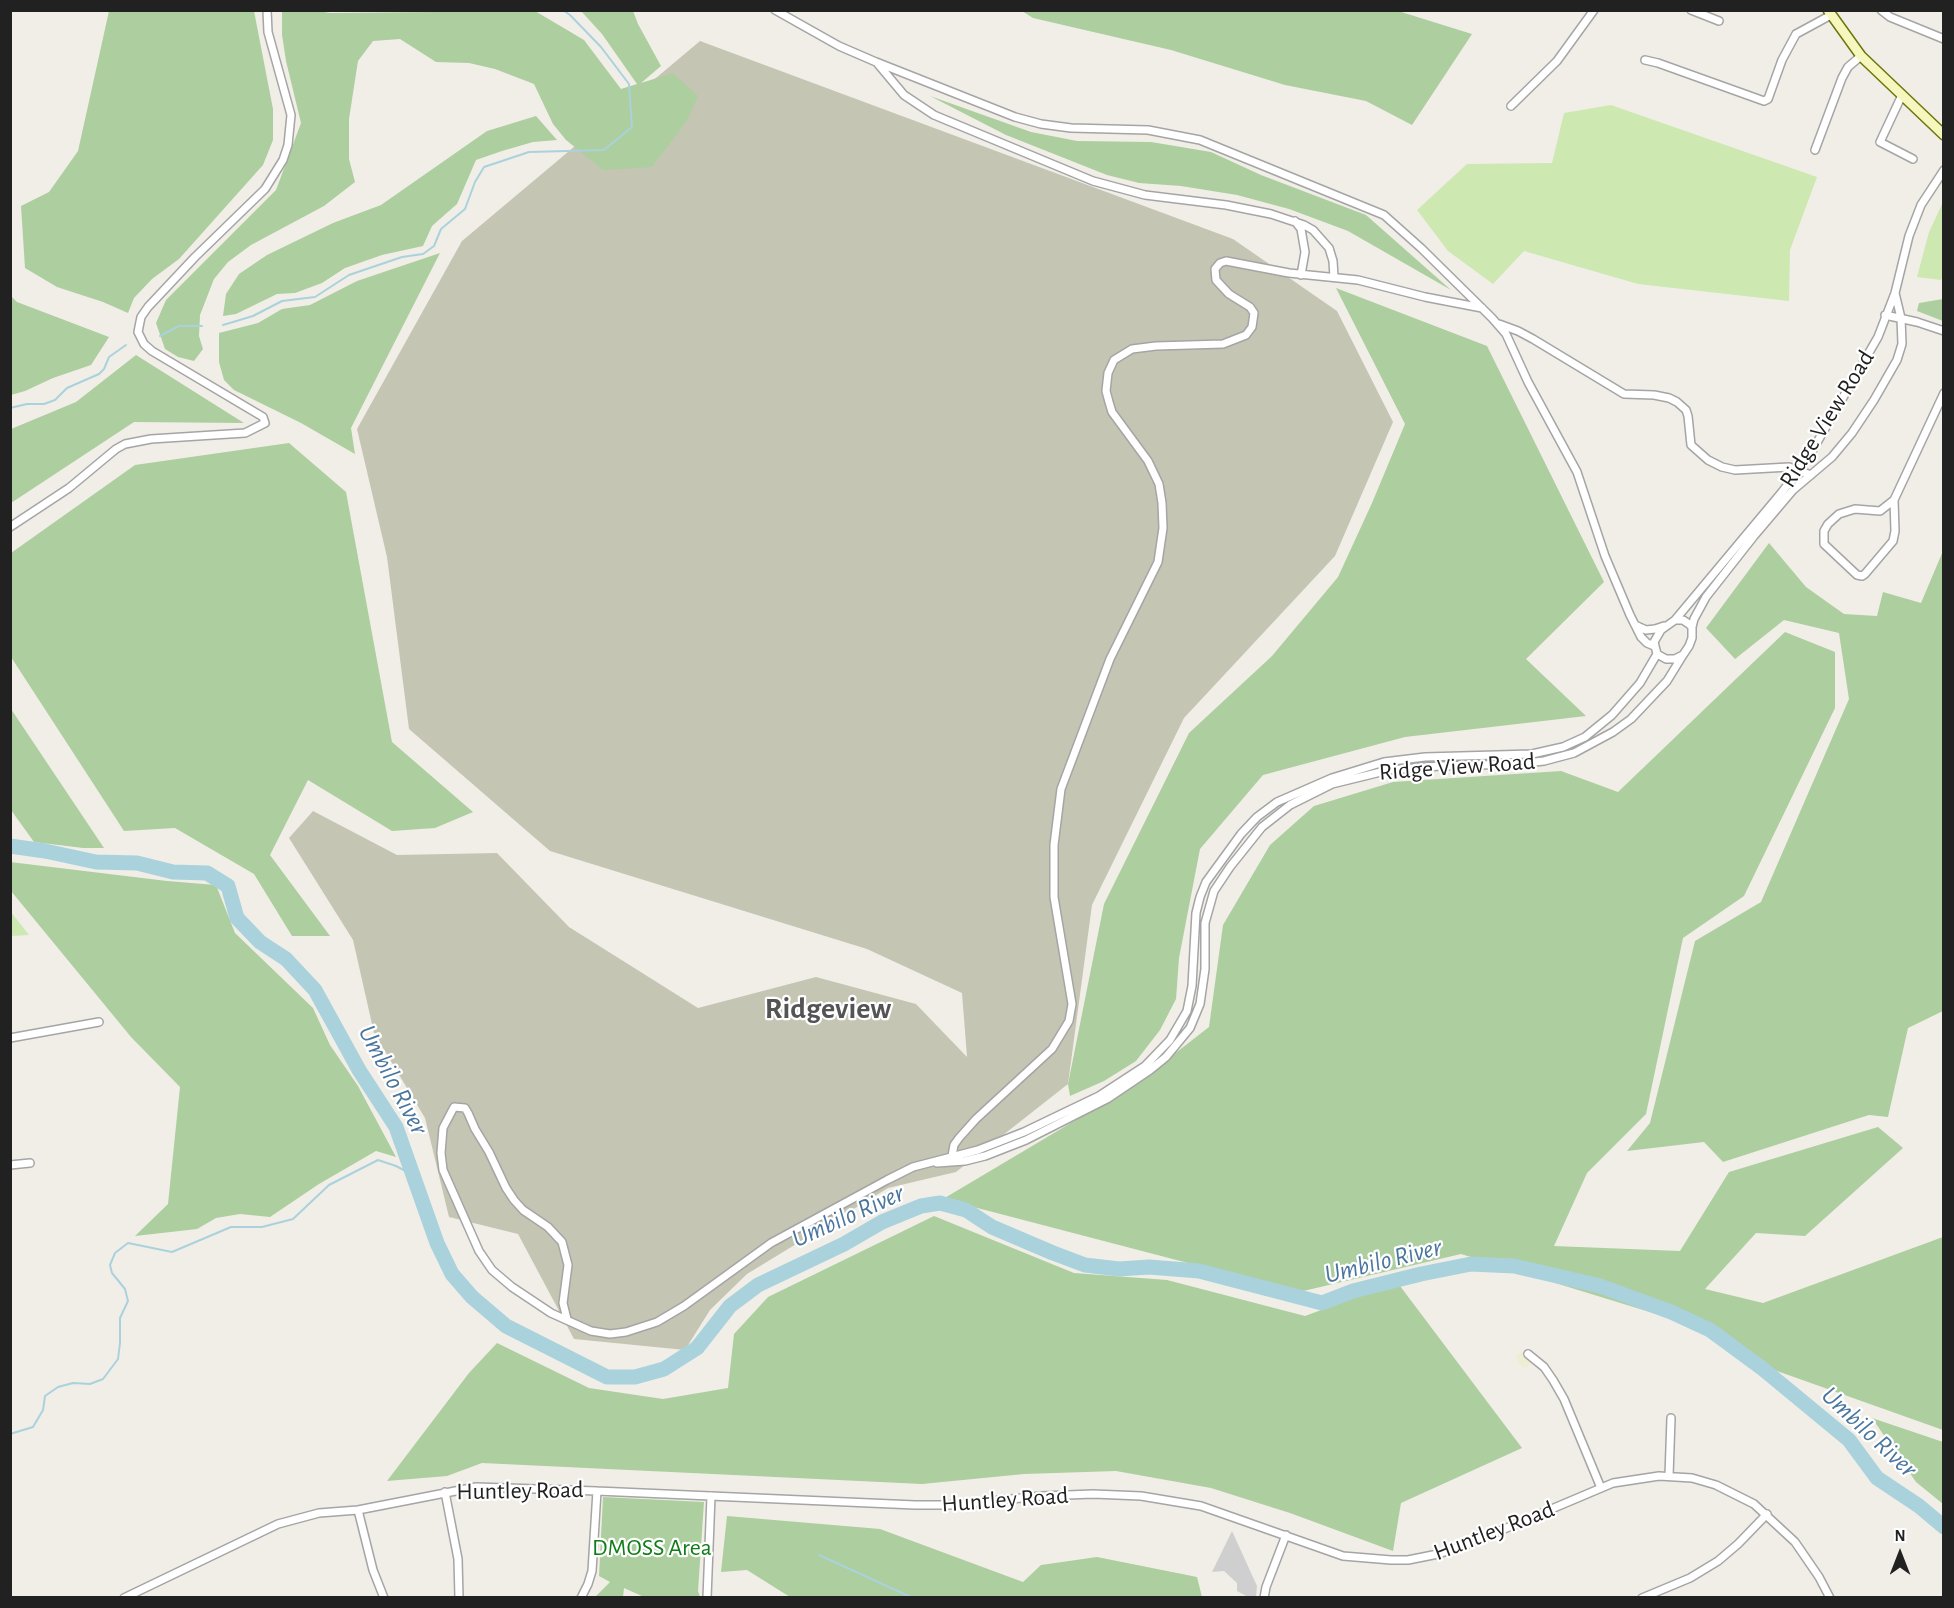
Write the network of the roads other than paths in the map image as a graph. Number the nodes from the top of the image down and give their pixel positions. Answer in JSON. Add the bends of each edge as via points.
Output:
{"nodes":[{"id":1,"x":267,"y":10,"type":"edge"},
{"id":2,"x":775,"y":10,"type":"edge"},
{"id":3,"x":1594,"y":10,"type":"edge"},
{"id":4,"x":1691,"y":10,"type":"edge"},
{"id":5,"x":1881,"y":10,"type":"edge"},
{"id":6,"x":1830,"y":13,"type":"edge"},
{"id":7,"x":1719,"y":21,"type":"dead end"},
{"id":8,"x":1944,"y":39,"type":"edge"},
{"id":9,"x":1861,"y":56,"type":"junction"},
{"id":10,"x":1645,"y":60,"type":"dead end"},
{"id":11,"x":876,"y":62,"type":"junction"},
{"id":12,"x":1902,"y":95,"type":"junction"},
{"id":13,"x":1511,"y":106,"type":"dead end"},
{"id":14,"x":1944,"y":135,"type":"edge"},
{"id":15,"x":1815,"y":150,"type":"dead end"},
{"id":16,"x":1913,"y":159,"type":"dead end"},
{"id":17,"x":1944,"y":170,"type":"edge"},
{"id":18,"x":1295,"y":221,"type":"junction"},
{"id":19,"x":1300,"y":275,"type":"junction"},
{"id":20,"x":1334,"y":277,"type":"junction"},
{"id":21,"x":1895,"y":293,"type":"junction"},
{"id":22,"x":1482,"y":308,"type":"junction"},
{"id":23,"x":1885,"y":315,"type":"junction"},
{"id":24,"x":1901,"y":318,"type":"junction"},
{"id":25,"x":1499,"y":324,"type":"junction"},
{"id":26,"x":1944,"y":331,"type":"edge"},
{"id":27,"x":1944,"y":393,"type":"edge"},
{"id":28,"x":1799,"y":469,"type":"junction"},
{"id":29,"x":1811,"y":476,"type":"junction"},
{"id":30,"x":1894,"y":500,"type":"junction"},
{"id":31,"x":10,"y":527,"type":"edge"},
{"id":32,"x":1675,"y":620,"type":"junction"},
{"id":33,"x":1667,"y":624,"type":"junction"},
{"id":34,"x":1635,"y":625,"type":"junction"},
{"id":35,"x":1692,"y":627,"type":"junction"},
{"id":36,"x":1654,"y":646,"type":"junction"},
{"id":37,"x":1657,"y":654,"type":"junction"},
{"id":38,"x":1683,"y":655,"type":"junction"},
{"id":39,"x":1474,"y":756,"type":"junction"},
{"id":40,"x":1476,"y":765,"type":"junction"},
{"id":41,"x":99,"y":1022,"type":"dead end"},
{"id":42,"x":10,"y":1038,"type":"edge"},
{"id":43,"x":953,"y":1159,"type":"junction"},
{"id":44,"x":30,"y":1163,"type":"dead end"},
{"id":45,"x":10,"y":1165,"type":"edge"},
{"id":46,"x":567,"y":1320,"type":"junction"},
{"id":47,"x":1528,"y":1354,"type":"dead end"},
{"id":48,"x":1671,"y":1418,"type":"dead end"},
{"id":49,"x":1669,"y":1476,"type":"junction"},
{"id":50,"x":1601,"y":1488,"type":"junction"},
{"id":51,"x":597,"y":1491,"type":"junction"},
{"id":52,"x":445,"y":1492,"type":"junction"},
{"id":53,"x":711,"y":1496,"type":"junction"},
{"id":54,"x":358,"y":1509,"type":"junction"},
{"id":55,"x":1767,"y":1514,"type":"junction"},
{"id":56,"x":1286,"y":1535,"type":"junction"},
{"id":57,"x":124,"y":1598,"type":"edge"},
{"id":58,"x":384,"y":1598,"type":"edge"},
{"id":59,"x":459,"y":1598,"type":"edge"},
{"id":60,"x":581,"y":1598,"type":"edge"},
{"id":61,"x":706,"y":1598,"type":"edge"},
{"id":62,"x":1264,"y":1598,"type":"edge"},
{"id":63,"x":1641,"y":1598,"type":"edge"},
{"id":64,"x":1830,"y":1598,"type":"edge"}],
"edges":[{"from":1,"to":31,"type":"street","via":[[268,33],[291,115],[283,160],[265,189],[148,307],[138,332],[152,351],[262,417],[265,423],[238,434],[125,444]]},
{"from":2,"to":11,"type":"street"},
{"from":3,"to":13,"type":"street","via":[[1557,61]]},
{"from":4,"to":7,"type":"street"},
{"from":5,"to":8,"type":"street"},
{"from":6,"to":9,"type":"street"},
{"from":6,"to":10,"type":"street","via":[[1796,34],[1764,101]]},
{"from":9,"to":12,"type":"street"},
{"from":9,"to":15,"type":"street","via":[[1842,78]]},
{"from":11,"to":18,"type":"street","via":[[904,95],[934,115],[1093,181],[1145,195],[1226,205]]},
{"from":11,"to":22,"type":"street","via":[[1041,124],[1148,130],[1200,140],[1367,207],[1400,228]]},
{"from":12,"to":14,"type":"street"},
{"from":12,"to":16,"type":"street","via":[[1880,142]]},
{"from":17,"to":21,"type":"street","name":"Ridge View Road","via":[[1921,205]]},
{"from":18,"to":19,"type":"street","via":[[1305,252]]},
{"from":18,"to":20,"type":"street","via":[[1314,230],[1329,248]]},
{"from":19,"to":20,"type":"street"},
{"from":19,"to":43,"type":"street","via":[[1234,261],[1220,263],[1215,274],[1221,287],[1254,313],[1246,335],[1223,344],[1132,349],[1114,360],[1108,374],[1106,391],[1112,412],[1148,461],[1159,484],[1163,528],[1158,562],[1110,659],[1061,789],[1054,845],[1054,897],[1072,1004],[1069,1021],[1052,1049],[959,1138]]},
{"from":20,"to":22,"type":"street"},
{"from":21,"to":23,"type":"street","name":"Ridge View Road"},
{"from":21,"to":24,"type":"street","name":"Ridge View Road"},
{"from":22,"to":25,"type":"street"},
{"from":23,"to":24,"type":"street"},
{"from":23,"to":28,"type":"street","name":"Ridge View Road","via":[[1872,349]]},
{"from":24,"to":26,"type":"street"},
{"from":24,"to":29,"type":"street","name":"Ridge View Road","via":[[1902,344],[1897,360],[1852,433]]},
{"from":25,"to":28,"type":"street","via":[[1533,339],[1624,394],[1654,395],[1677,402],[1689,416],[1690,445],[1722,467]]},
{"from":25,"to":34,"type":"street","via":[[1577,472],[1605,556]]},
{"from":27,"to":30,"type":"street"},
{"from":28,"to":29,"type":"street"},
{"from":28,"to":32,"type":"street","name":"Ridge View Road"},
{"from":29,"to":35,"type":"street","name":"Ridge View Road","via":[[1778,507],[1706,597]]},
{"from":30,"to":30,"type":"street","via":[[1893,542],[1865,574],[1857,575],[1824,544],[1824,531],[1839,514],[1849,510],[1880,511]]},
{"from":32,"to":33,"type":"street","name":"Ridge View Road"},
{"from":32,"to":35,"type":"street","via":[[1686,621]]},
{"from":33,"to":34,"type":"street","via":[[1650,630]]},
{"from":33,"to":36,"type":"street"},
{"from":34,"to":36,"type":"street","via":[[1644,640]]},
{"from":35,"to":38,"type":"street","name":"Ridge View Road"},
{"from":36,"to":37,"type":"street"},
{"from":37,"to":38,"type":"street","via":[[1666,659]]},
{"from":37,"to":39,"type":"street","name":"Ridge View Road","via":[[1629,696],[1585,737],[1532,754]]},
{"from":38,"to":40,"type":"street","name":"Ridge View Road","via":[[1667,681],[1644,706],[1591,745],[1544,761]]},
{"from":39,"to":40,"type":"street"},
{"from":39,"to":43,"type":"street","name":"Ridge View Road","via":[[1384,762],[1305,788],[1257,817],[1221,860],[1200,897],[1190,999],[1170,1040],[1146,1066],[1099,1096],[1024,1132]]},
{"from":40,"to":43,"type":"street","name":"Ridge View Road","via":[[1410,767],[1365,774],[1332,784],[1278,813],[1262,827],[1214,891],[1205,923],[1200,1004],[1190,1028],[1166,1057],[1130,1085],[1085,1111],[1004,1149]]},
{"from":41,"to":42,"type":"street"},
{"from":43,"to":46,"type":"street","name":"Ridge View Road","via":[[901,1172],[771,1243],[657,1322],[610,1334],[591,1331]]},
{"from":44,"to":45,"type":"street"},
{"from":46,"to":46,"type":"street","name":"Ridge View Road","via":[[563,1303],[568,1265],[562,1242],[514,1200],[465,1108],[454,1107],[443,1128],[443,1170],[479,1251],[492,1270],[512,1287]]},
{"from":47,"to":50,"type":"street","via":[[1544,1367],[1564,1399]]},
{"from":48,"to":49,"type":"street"},
{"from":49,"to":50,"type":"street","name":"Huntley Road","via":[[1639,1478]]},
{"from":49,"to":55,"type":"street","name":"Huntley Road","via":[[1716,1485]]},
{"from":50,"to":56,"type":"street","name":"Huntley Road","via":[[1464,1546],[1408,1560],[1343,1556]]},
{"from":51,"to":52,"type":"street","name":"Huntley Road","via":[[496,1487]]},
{"from":51,"to":53,"type":"street","name":"Huntley Road"},
{"from":51,"to":60,"type":"street","via":[[592,1571]]},
{"from":52,"to":54,"type":"street","name":"Huntley Road"},
{"from":52,"to":59,"type":"street","via":[[458,1559]]},
{"from":53,"to":56,"type":"street","name":"Huntley Road","via":[[915,1505],[1042,1496],[1141,1496],[1201,1506]]},
{"from":53,"to":61,"type":"street"},
{"from":54,"to":57,"type":"street","name":"Huntley Road","via":[[319,1513],[278,1524]]},
{"from":54,"to":58,"type":"street"},
{"from":55,"to":63,"type":"street","via":[[1718,1561],[1690,1578]]},
{"from":55,"to":64,"type":"street","name":"Huntley Road","via":[[1801,1550]]},
{"from":56,"to":62,"type":"street"}]}
